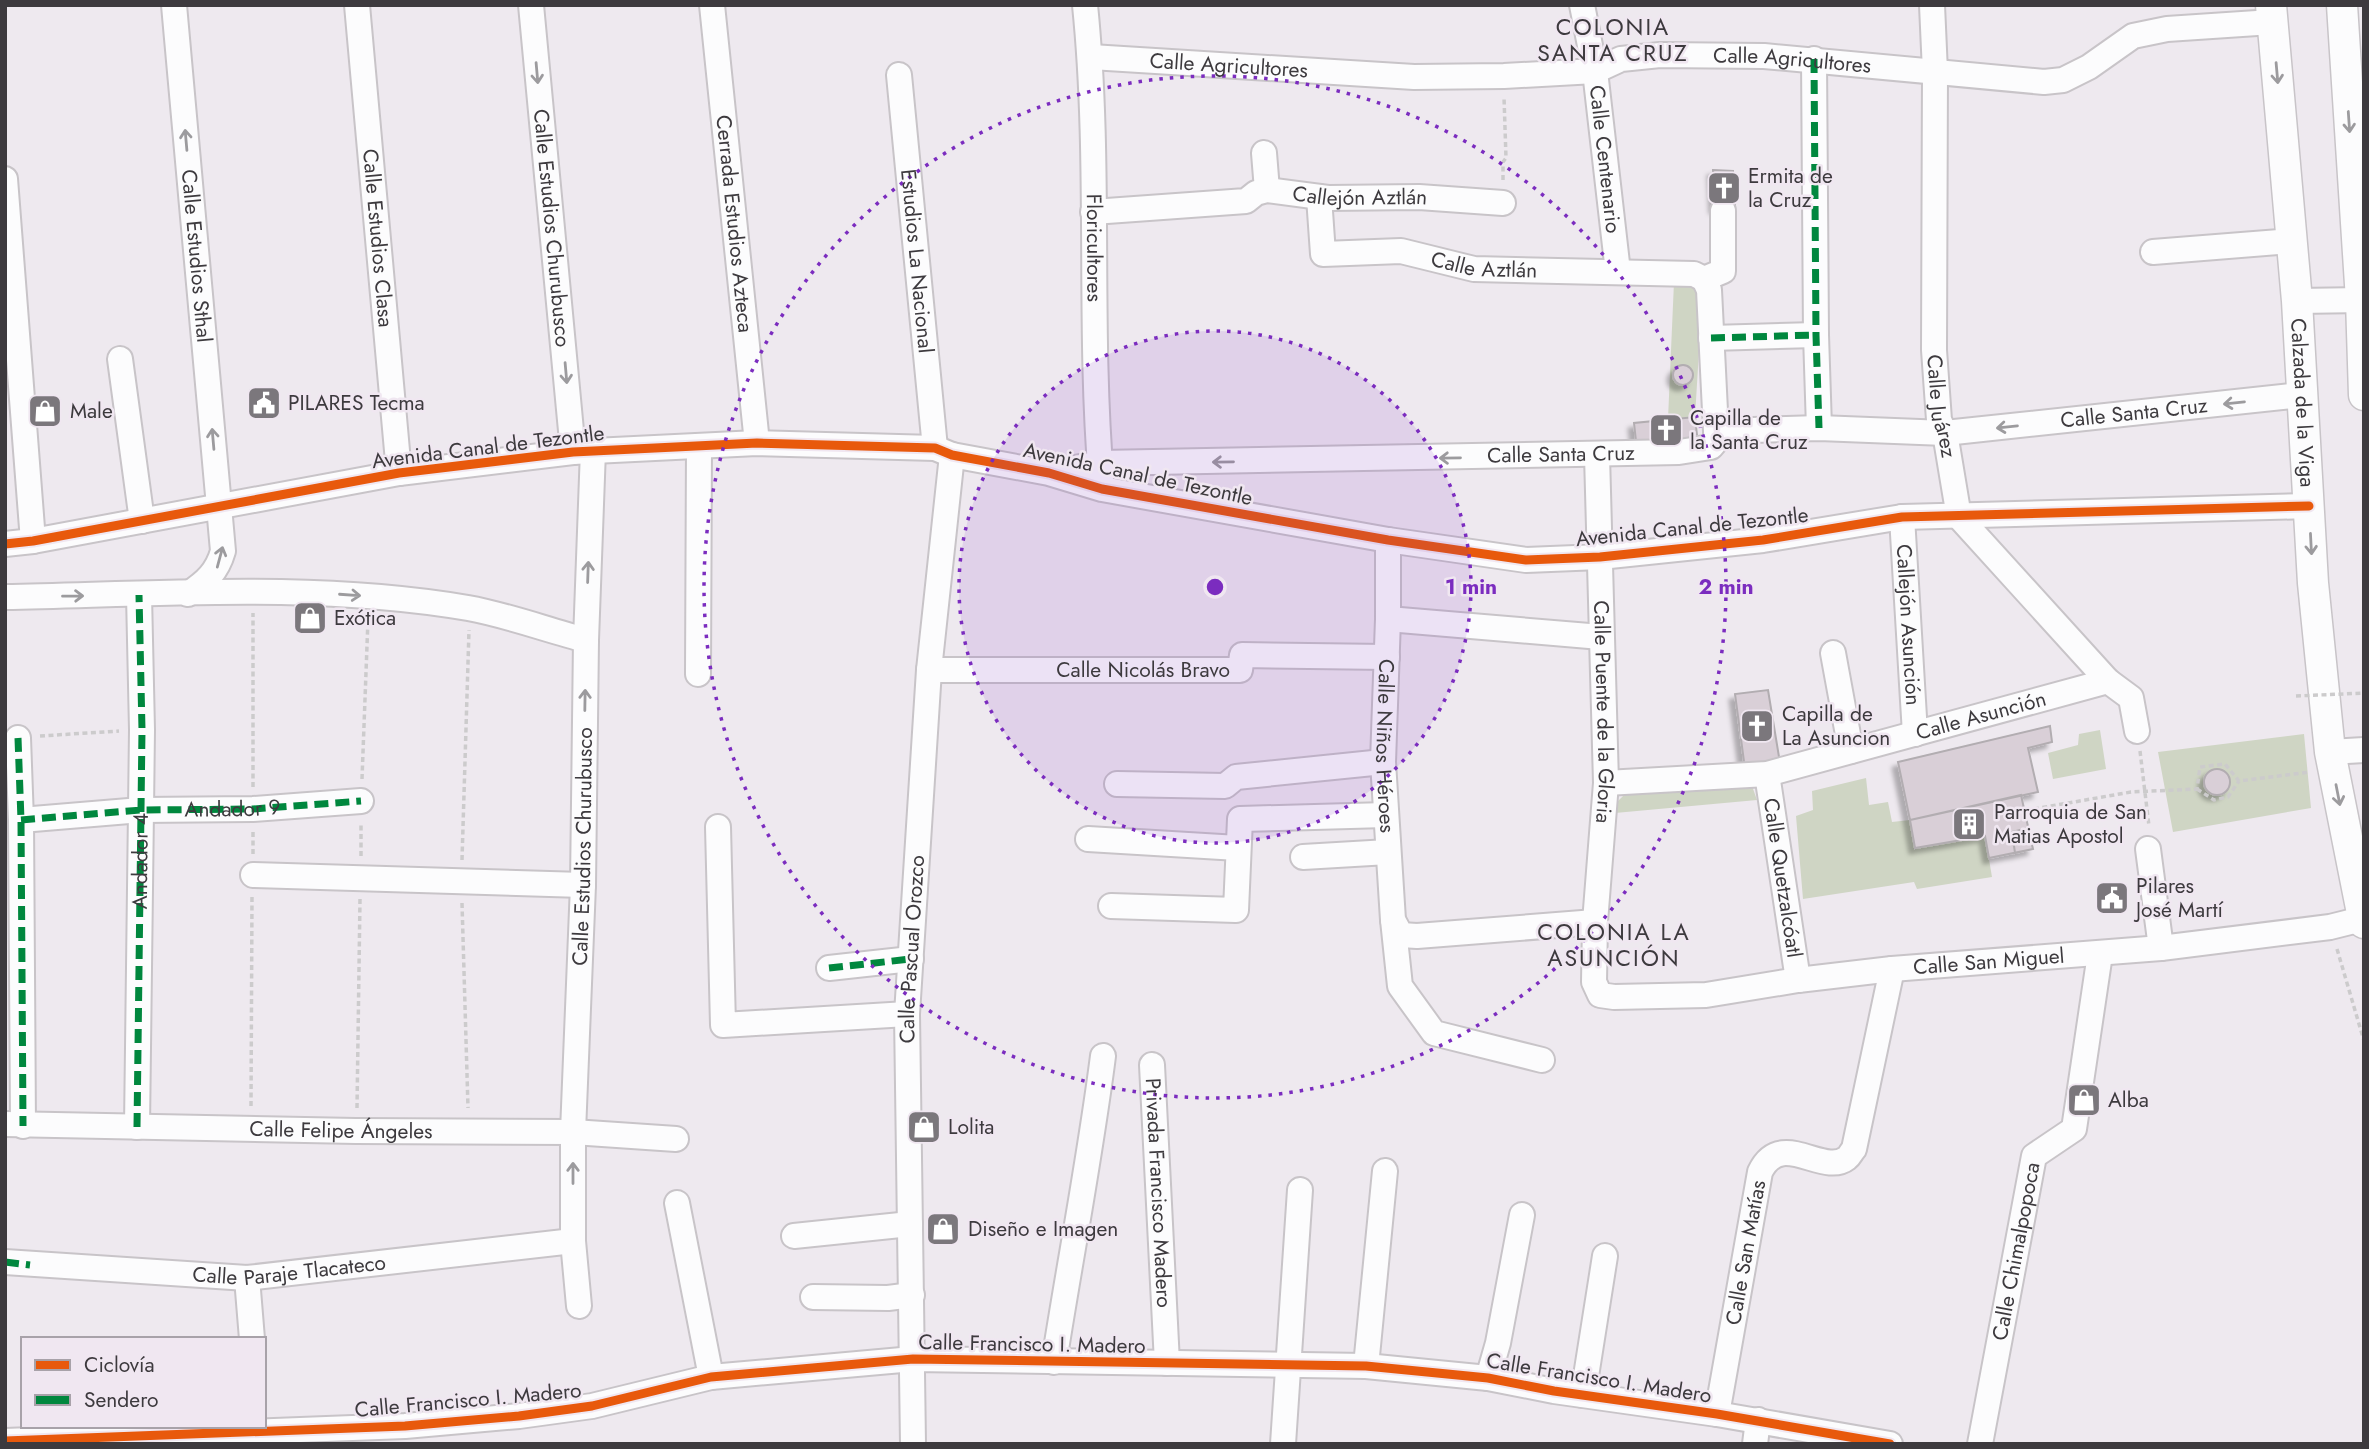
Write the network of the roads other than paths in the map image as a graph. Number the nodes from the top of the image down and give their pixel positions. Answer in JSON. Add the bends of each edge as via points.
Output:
{"nodes":[{"id":1,"x":173,"y":5,"type":"edge"},
{"id":2,"x":357,"y":5,"type":"edge"},
{"id":3,"x":531,"y":5,"type":"edge"},
{"id":4,"x":712,"y":5,"type":"edge"},
{"id":5,"x":1085,"y":5,"type":"edge"},
{"id":6,"x":1582,"y":5,"type":"edge"},
{"id":7,"x":1933,"y":5,"type":"edge"},
{"id":8,"x":2342,"y":5,"type":"edge"},
{"id":9,"x":2272,"y":14,"type":"edge"},
{"id":10,"x":1091,"y":57,"type":"junction"},
{"id":11,"x":1814,"y":59,"type":"junction"},
{"id":12,"x":1595,"y":71,"type":"junction"},
{"id":13,"x":1935,"y":72,"type":"junction"},
{"id":14,"x":899,"y":75,"type":"dead end"},
{"id":15,"x":1264,"y":153,"type":"dead end"},
{"id":16,"x":5,"y":178,"type":"edge"},
{"id":17,"x":1267,"y":190,"type":"junction"},
{"id":18,"x":1319,"y":197,"type":"junction"},
{"id":19,"x":1503,"y":203,"type":"road end"},
{"id":20,"x":1723,"y":211,"type":"dead end"},
{"id":21,"x":1093,"y":212,"type":"junction"},
{"id":22,"x":2291,"y":241,"type":"junction"},
{"id":23,"x":2152,"y":252,"type":"dead end"},
{"id":24,"x":1618,"y":272,"type":"junction"},
{"id":25,"x":1704,"y":279,"type":"junction"},
{"id":26,"x":9,"y":288,"type":"edge"},
{"id":27,"x":2297,"y":300,"type":"junction"},
{"id":28,"x":2362,"y":300,"type":"edge"},
{"id":29,"x":1816,"y":335,"type":"junction"},
{"id":30,"x":1711,"y":338,"type":"junction"},
{"id":31,"x":120,"y":359,"type":"dead end"},
{"id":32,"x":2301,"y":395,"type":"junction"},
{"id":33,"x":2364,"y":395,"type":"edge"},
{"id":34,"x":1819,"y":428,"type":"junction"},
{"id":35,"x":1716,"y":431,"type":"junction"},
{"id":36,"x":1945,"y":433,"type":"junction"},
{"id":37,"x":757,"y":443,"type":"junction"},
{"id":38,"x":699,"y":446,"type":"junction"},
{"id":39,"x":583,"y":451,"type":"junction"},
{"id":40,"x":943,"y":452,"type":"junction"},
{"id":41,"x":1597,"y":455,"type":"junction"},
{"id":42,"x":1100,"y":463,"type":"junction"},
{"id":43,"x":399,"y":473,"type":"junction"},
{"id":44,"x":1049,"y":473,"type":"junction"},
{"id":45,"x":1102,"y":489,"type":"junction"},
{"id":46,"x":2309,"y":506,"type":"junction"},
{"id":47,"x":219,"y":508,"type":"junction"},
{"id":48,"x":1902,"y":517,"type":"junction"},
{"id":49,"x":1959,"y":517,"type":"junction"},
{"id":50,"x":142,"y":521,"type":"junction"},
{"id":51,"x":1388,"y":540,"type":"junction"},
{"id":52,"x":33,"y":541,"type":"junction"},
{"id":53,"x":5,"y":544,"type":"edge"},
{"id":54,"x":1600,"y":557,"type":"junction"},
{"id":55,"x":188,"y":594,"type":"junction"},
{"id":56,"x":139,"y":595,"type":"junction"},
{"id":57,"x":5,"y":597,"type":"edge"},
{"id":58,"x":1388,"y":619,"type":"junction"},
{"id":59,"x":1601,"y":637,"type":"junction"},
{"id":60,"x":586,"y":640,"type":"junction"},
{"id":61,"x":1833,"y":653,"type":"dead end"},
{"id":62,"x":1387,"y":657,"type":"junction"},
{"id":63,"x":929,"y":670,"type":"junction"},
{"id":64,"x":698,"y":674,"type":"dead end"},
{"id":65,"x":2108,"y":681,"type":"junction"},
{"id":66,"x":2137,"y":731,"type":"road end"},
{"id":67,"x":1915,"y":734,"type":"junction"},
{"id":68,"x":18,"y":738,"type":"road end"},
{"id":69,"x":2364,"y":750,"type":"edge"},
{"id":70,"x":1851,"y":751,"type":"junction"},
{"id":71,"x":2331,"y":760,"type":"junction"},
{"id":72,"x":1383,"y":762,"type":"junction"},
{"id":73,"x":1767,"y":774,"type":"junction"},
{"id":74,"x":1606,"y":783,"type":"junction"},
{"id":75,"x":1116,"y":784,"type":"dead end"},
{"id":76,"x":361,"y":801,"type":"dead end"},
{"id":77,"x":141,"y":810,"type":"junction"},
{"id":78,"x":1386,"y":815,"type":"junction"},
{"id":79,"x":21,"y":820,"type":"junction"},
{"id":80,"x":718,"y":827,"type":"dead end"},
{"id":81,"x":1087,"y":839,"type":"dead end"},
{"id":82,"x":1238,"y":848,"type":"junction"},
{"id":83,"x":2148,"y":849,"type":"road end"},
{"id":84,"x":1388,"y":852,"type":"junction"},
{"id":85,"x":1303,"y":857,"type":"dead end"},
{"id":86,"x":253,"y":876,"type":"dead end"},
{"id":87,"x":583,"y":886,"type":"junction"},
{"id":88,"x":1111,"y":906,"type":"dead end"},
{"id":89,"x":1393,"y":920,"type":"junction"},
{"id":90,"x":2363,"y":921,"type":"edge"},
{"id":91,"x":1595,"y":922,"type":"junction"},
{"id":92,"x":2161,"y":948,"type":"junction"},
{"id":93,"x":2100,"y":954,"type":"junction"},
{"id":94,"x":911,"y":958,"type":"junction"},
{"id":95,"x":829,"y":968,"type":"dead end"},
{"id":96,"x":1892,"y":969,"type":"junction"},
{"id":97,"x":1798,"y":980,"type":"junction"},
{"id":98,"x":1614,"y":997,"type":"joint"},
{"id":99,"x":907,"y":1014,"type":"junction"},
{"id":100,"x":1104,"y":1056,"type":"dead end"},
{"id":101,"x":1542,"y":1060,"type":"dead end"},
{"id":102,"x":1152,"y":1065,"type":"dead end"},
{"id":103,"x":14,"y":1125,"type":"edge"},
{"id":104,"x":137,"y":1127,"type":"junction"},
{"id":105,"x":573,"y":1132,"type":"junction"},
{"id":106,"x":676,"y":1139,"type":"dead end"},
{"id":107,"x":1385,"y":1171,"type":"dead end"},
{"id":108,"x":1300,"y":1190,"type":"dead end"},
{"id":109,"x":677,"y":1203,"type":"dead end"},
{"id":110,"x":1522,"y":1215,"type":"dead end"},
{"id":111,"x":909,"y":1224,"type":"junction"},
{"id":112,"x":794,"y":1236,"type":"dead end"},
{"id":113,"x":573,"y":1241,"type":"junction"},
{"id":114,"x":1605,"y":1256,"type":"dead end"},
{"id":115,"x":5,"y":1262,"type":"edge"},
{"id":116,"x":247,"y":1278,"type":"junction"},
{"id":117,"x":912,"y":1295,"type":"junction"},
{"id":118,"x":813,"y":1297,"type":"dead end"},
{"id":119,"x":579,"y":1306,"type":"dead end"},
{"id":120,"x":252,"y":1337,"type":"edge"},
{"id":121,"x":913,"y":1359,"type":"junction"},
{"id":122,"x":1054,"y":1362,"type":"junction"},
{"id":123,"x":1167,"y":1363,"type":"junction"},
{"id":124,"x":1289,"y":1365,"type":"junction"},
{"id":125,"x":1366,"y":1366,"type":"junction"},
{"id":126,"x":711,"y":1377,"type":"junction"},
{"id":127,"x":1488,"y":1378,"type":"junction"},
{"id":128,"x":1583,"y":1395,"type":"junction"},
{"id":129,"x":1717,"y":1414,"type":"junction"},
{"id":130,"x":259,"y":1429,"type":"edge"},
{"id":131,"x":1756,"y":1432,"type":"edge"},
{"id":132,"x":5,"y":1441,"type":"edge"},
{"id":133,"x":913,"y":1444,"type":"edge"},
{"id":134,"x":1283,"y":1444,"type":"edge"},
{"id":135,"x":1890,"y":1444,"type":"edge"},
{"id":136,"x":1980,"y":1444,"type":"edge"}],
"edges":[{"from":47,"to":1,"type":"street","name":"Calle Estudios Sthal","one_way":true},
{"from":2,"to":43,"type":"street","name":"Calle Estudios Clasa"},
{"from":3,"to":39,"type":"street","name":"Calle Estudios Churubusco","one_way":true},
{"from":4,"to":37,"type":"street","name":"Cerrada Estudios Azteca"},
{"from":5,"to":10,"type":"street","name":"Floricultores"},
{"from":6,"to":12,"type":"street","name":"Calle Centenario"},
{"from":7,"to":13,"type":"street","name":"Calle Juárez"},
{"from":8,"to":28,"type":"main road","one_way":true},
{"from":9,"to":13,"type":"street","name":"Calle Agricultores","via":[[2133,36],[2063,80]]},
{"from":9,"to":22,"type":"main road","name":"Calzada de la Viga","one_way":true},
{"from":10,"to":12,"type":"street","name":"Calle Agricultores","via":[[1414,77]]},
{"from":10,"to":21,"type":"street","name":"Floricultores"},
{"from":11,"to":12,"type":"street","name":"Calle Agricultores","via":[[1660,55],[1621,59]]},
{"from":11,"to":13,"type":"street","name":"Calle Agricultores"},
{"from":11,"to":29,"type":"street"},
{"from":12,"to":24,"type":"street","name":"Calle Centenario"},
{"from":13,"to":36,"type":"street","name":"Calle Juárez","via":[[1934,350],[1939,419]]},
{"from":14,"to":40,"type":"street","name":"Estudios La Nacional"},
{"from":15,"to":17,"type":"street"},
{"from":16,"to":26,"type":"street"},
{"from":17,"to":18,"type":"street","name":"Callejón Aztlán"},
{"from":17,"to":21,"type":"street","name":"Callejón Aztlán","via":[[1246,201]]},
{"from":18,"to":19,"type":"street","name":"Callejón Aztlán"},
{"from":18,"to":24,"type":"street","name":"Calle Aztlán","via":[[1323,254],[1401,251],[1474,269]]},
{"from":20,"to":25,"type":"street","via":[[1723,271]]},
{"from":21,"to":42,"type":"street","name":"Floricultores"},
{"from":22,"to":23,"type":"street"},
{"from":22,"to":27,"type":"main road","name":"Calzada de la Viga"},
{"from":24,"to":25,"type":"street","name":"Calle Aztlán","via":[[1694,274]]},
{"from":25,"to":30,"type":"street","via":[[1709,290]]},
{"from":26,"to":52,"type":"street"},
{"from":27,"to":28,"type":"street"},
{"from":27,"to":32,"type":"main road","name":"Calzada de la Viga"},
{"from":28,"to":33,"type":"main road"},
{"from":29,"to":30,"type":"street"},
{"from":29,"to":34,"type":"street"},
{"from":30,"to":35,"type":"street"},
{"from":31,"to":50,"type":"street"},
{"from":32,"to":36,"type":"street","name":"Calle Santa Cruz","one_way":true},
{"from":32,"to":46,"type":"main road","name":"Calzada de la Viga"},
{"from":34,"to":35,"type":"street","name":"Calle Santa Cruz"},
{"from":34,"to":36,"type":"street","name":"Calle Santa Cruz"},
{"from":35,"to":41,"type":"street","name":"Calle Santa Cruz","via":[[1717,440],[1711,447]]},
{"from":36,"to":49,"type":"street","name":"Calle Juárez"},
{"from":37,"to":38,"type":"street","name":"Avenida Canal de Tezontle"},
{"from":37,"to":40,"type":"street","name":"Avenida Canal de Tezontle"},
{"from":38,"to":39,"type":"street","name":"Avenida Canal de Tezontle"},
{"from":38,"to":64,"type":"street"},
{"from":39,"to":43,"type":"street","name":"Avenida Canal de Tezontle"},
{"from":60,"to":39,"type":"street","name":"Calle Estudios Churubusco","one_way":true},
{"from":40,"to":44,"type":"street","name":"Avenida Canal de Tezontle"},
{"from":40,"to":63,"type":"street","name":"Calle Pascual Orozco"},
{"from":41,"to":42,"type":"street","name":"Calle Santa Cruz","one_way":true},
{"from":41,"to":54,"type":"street","name":"Calle Puente de la Gloria"},
{"from":42,"to":44,"type":"street","name":"Avenida Canal de Tezontle"},
{"from":42,"to":45,"type":"street","name":"Floricultores"},
{"from":43,"to":47,"type":"street","name":"Avenida Canal de Tezontle"},
{"from":44,"to":45,"type":"street","name":"Avenida Canal de Tezontle"},
{"from":45,"to":51,"type":"street","name":"Avenida Canal de Tezontle"},
{"from":46,"to":49,"type":"street","name":"Avenida Canal de Tezontle"},
{"from":46,"to":71,"type":"main road","name":"Calzada de la Viga","one_way":true},
{"from":47,"to":50,"type":"street","name":"Avenida Canal de Tezontle"},
{"from":55,"to":47,"type":"street","name":"Calle Estudios Sthal","one_way":true,"via":[[207,582],[219,566],[223,551]]},
{"from":48,"to":49,"type":"street","name":"Avenida Canal de Tezontle"},
{"from":48,"to":54,"type":"street","name":"Avenida Canal de Tezontle","via":[[1763,540]]},
{"from":48,"to":67,"type":"street","name":"Callejón Asunción"},
{"from":49,"to":65,"type":"street"},
{"from":50,"to":52,"type":"street","name":"Avenida Canal de Tezontle"},
{"from":51,"to":54,"type":"street","name":"Avenida Canal de Tezontle","via":[[1527,560]]},
{"from":51,"to":58,"type":"street","name":"Calle Niños Héroes"},
{"from":52,"to":53,"type":"street","name":"Avenida Canal de Tezontle"},
{"from":54,"to":59,"type":"street","name":"Calle Puente de la Gloria"},
{"from":55,"to":56,"type":"street"},
{"from":55,"to":60,"type":"street","one_way":true,"via":[[369,596],[469,608]]},
{"from":57,"to":56,"type":"street","one_way":true},
{"from":56,"to":77,"type":"street","name":"Andador 4"},
{"from":58,"to":59,"type":"street"},
{"from":58,"to":62,"type":"street","name":"Calle Niños Héroes"},
{"from":59,"to":74,"type":"street","name":"Calle Puente de la Gloria"},
{"from":87,"to":60,"type":"street","name":"Calle Estudios Churubusco","one_way":true},
{"from":61,"to":70,"type":"street"},
{"from":62,"to":63,"type":"street","name":"Calle Nicolás Bravo","via":[[1242,655],[1240,670]]},
{"from":62,"to":72,"type":"street","name":"Calle Niños Héroes"},
{"from":63,"to":94,"type":"street","name":"Calle Pascual Orozco"},
{"from":65,"to":66,"type":"street","via":[[2131,698]]},
{"from":65,"to":67,"type":"street","name":"Calle Asunción"},
{"from":67,"to":70,"type":"street","name":"Calle Asunción"},
{"from":68,"to":79,"type":"street"},
{"from":69,"to":71,"type":"street"},
{"from":70,"to":73,"type":"street","name":"Calle Asunción"},
{"from":71,"to":90,"type":"main road","name":"Calzada de la Viga","one_way":true},
{"from":72,"to":75,"type":"street","via":[[1236,777],[1225,786]]},
{"from":72,"to":78,"type":"street","name":"Calle Niños Héroes"},
{"from":73,"to":74,"type":"street","name":"Calle Asunción"},
{"from":73,"to":97,"type":"street","name":"Calle Quetzalcóatl"},
{"from":74,"to":91,"type":"street","name":"Calle Puente de la Gloria"},
{"from":76,"to":77,"type":"street","name":"Andador 9","via":[[253,809]]},
{"from":77,"to":79,"type":"street","name":"Andador 9"},
{"from":77,"to":104,"type":"street","name":"Andador 4"},
{"from":78,"to":82,"type":"street","via":[[1240,819]]},
{"from":78,"to":84,"type":"street","name":"Calle Niños Héroes"},
{"from":79,"to":103,"type":"street"},
{"from":80,"to":99,"type":"street","via":[[723,1025]]},
{"from":81,"to":82,"type":"street"},
{"from":82,"to":88,"type":"street","via":[[1236,910]]},
{"from":83,"to":92,"type":"street"},
{"from":84,"to":85,"type":"street"},
{"from":84,"to":89,"type":"street","name":"Calle Niños Héroes"},
{"from":86,"to":87,"type":"street"},
{"from":87,"to":105,"type":"street","name":"Calle Estudios Churubusco"},
{"from":89,"to":91,"type":"street","via":[[1401,935],[1417,936]]},
{"from":89,"to":101,"type":"street","name":"Calle Niños Héroes","via":[[1400,986],[1434,1033]]},
{"from":90,"to":92,"type":"street","name":"Calle San Miguel"},
{"from":91,"to":98,"type":"street","name":"Calle Puente de la Gloria","via":[[1594,982],[1600,995]]},
{"from":92,"to":93,"type":"street","name":"Calle San Miguel"},
{"from":93,"to":96,"type":"street","name":"Calle San Miguel"},
{"from":93,"to":136,"type":"street","name":"Calle Chimalpopoca","via":[[2074,1129],[2034,1156]]},
{"from":94,"to":95,"type":"street"},
{"from":94,"to":99,"type":"street","name":"Calle Pascual Orozco"},
{"from":96,"to":97,"type":"street","name":"Calle San Miguel"},
{"from":96,"to":129,"type":"street","name":"Calle San Matías","via":[[1854,1149],[1835,1162],[1775,1155],[1765,1161],[1760,1172]]},
{"from":97,"to":98,"type":"street","name":"Calle San Miguel","via":[[1706,995]]},
{"from":99,"to":111,"type":"street","name":"Calle Pascual Orozco"},
{"from":100,"to":122,"type":"street"},
{"from":102,"to":123,"type":"street","name":"Privada Francisco Madero"},
{"from":103,"to":104,"type":"street","name":"Calle Felipe Ángeles"},
{"from":104,"to":105,"type":"street","name":"Calle Felipe Ángeles"},
{"from":105,"to":106,"type":"street","name":"Calle Felipe Ángeles"},
{"from":113,"to":105,"type":"street","name":"Calle Estudios Churubusco","one_way":true},
{"from":107,"to":125,"type":"street"},
{"from":108,"to":124,"type":"street"},
{"from":109,"to":126,"type":"street"},
{"from":110,"to":127,"type":"street"},
{"from":111,"to":112,"type":"street"},
{"from":111,"to":117,"type":"street","name":"Calle Pascual Orozco"},
{"from":113,"to":116,"type":"street","name":"Calle Paraje Tlacateco"},
{"from":113,"to":119,"type":"street","name":"Calle Estudios Churubusco"},
{"from":114,"to":128,"type":"street"},
{"from":115,"to":116,"type":"street","name":"Calle Paraje Tlacateco"},
{"from":116,"to":120,"type":"street"},
{"from":117,"to":118,"type":"street"},
{"from":117,"to":121,"type":"street","name":"Calle Pascual Orozco"},
{"from":121,"to":122,"type":"street","name":"Calle Francisco I. Madero"},
{"from":121,"to":126,"type":"street","name":"Calle Francisco I. Madero"},
{"from":121,"to":133,"type":"street","name":"Calle Pascual Orozco"},
{"from":122,"to":123,"type":"street","name":"Calle Francisco I. Madero"},
{"from":123,"to":124,"type":"street","name":"Calle Francisco I. Madero"},
{"from":124,"to":125,"type":"street","name":"Calle Francisco I. Madero"},
{"from":124,"to":134,"type":"street"},
{"from":125,"to":127,"type":"street","name":"Calle Francisco I. Madero"},
{"from":126,"to":130,"type":"street","name":"Calle Francisco I. Madero","via":[[592,1406],[519,1416],[405,1426]]},
{"from":127,"to":128,"type":"street","name":"Calle Francisco I. Madero"},
{"from":128,"to":129,"type":"street","name":"Calle Francisco I. Madero"},
{"from":129,"to":131,"type":"street","name":"Calle Francisco I. Madero"},
{"from":130,"to":132,"type":"street","name":"Calle Francisco I. Madero"},
{"from":131,"to":135,"type":"street","name":"Calle Francisco I. Madero"}]}
